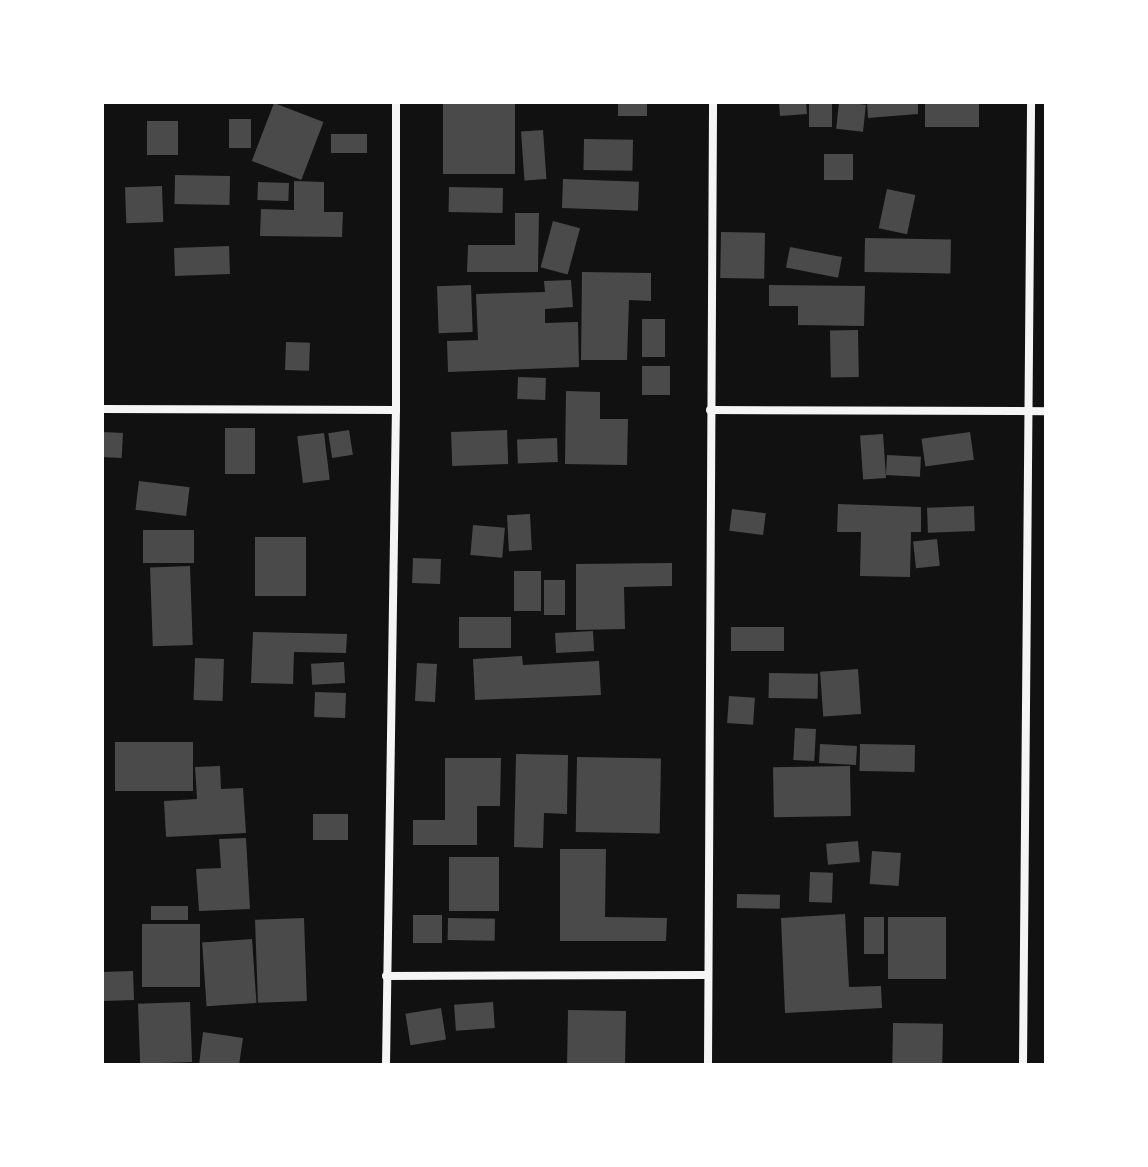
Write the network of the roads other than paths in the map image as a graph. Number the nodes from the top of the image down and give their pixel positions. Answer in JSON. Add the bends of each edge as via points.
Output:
{"nodes":[{"id":1,"x":396,"y":102,"type":"edge"},
{"id":2,"x":713,"y":102,"type":"edge"},
{"id":3,"x":1031,"y":102,"type":"edge"},
{"id":4,"x":102,"y":409,"type":"edge"},
{"id":5,"x":396,"y":410,"type":"junction"},
{"id":6,"x":710,"y":410,"type":"junction"},
{"id":7,"x":1046,"y":411,"type":"edge"},
{"id":8,"x":1027,"y":412,"type":"junction"},
{"id":9,"x":707,"y":975,"type":"junction"},
{"id":10,"x":386,"y":976,"type":"junction"},
{"id":11,"x":386,"y":1065,"type":"edge"},
{"id":12,"x":708,"y":1065,"type":"edge"},
{"id":13,"x":1023,"y":1065,"type":"edge"}],
"edges":[{"from":1,"to":5,"type":"street"},
{"from":2,"to":6,"type":"street"},
{"from":3,"to":8,"type":"street"},
{"from":4,"to":5,"type":"street"},
{"from":5,"to":10,"type":"street"},
{"from":6,"to":8,"type":"street"},
{"from":6,"to":9,"type":"street"},
{"from":7,"to":8,"type":"street"},
{"from":8,"to":13,"type":"street"},
{"from":9,"to":10,"type":"street"},
{"from":9,"to":12,"type":"street"},
{"from":10,"to":11,"type":"street"}]}
